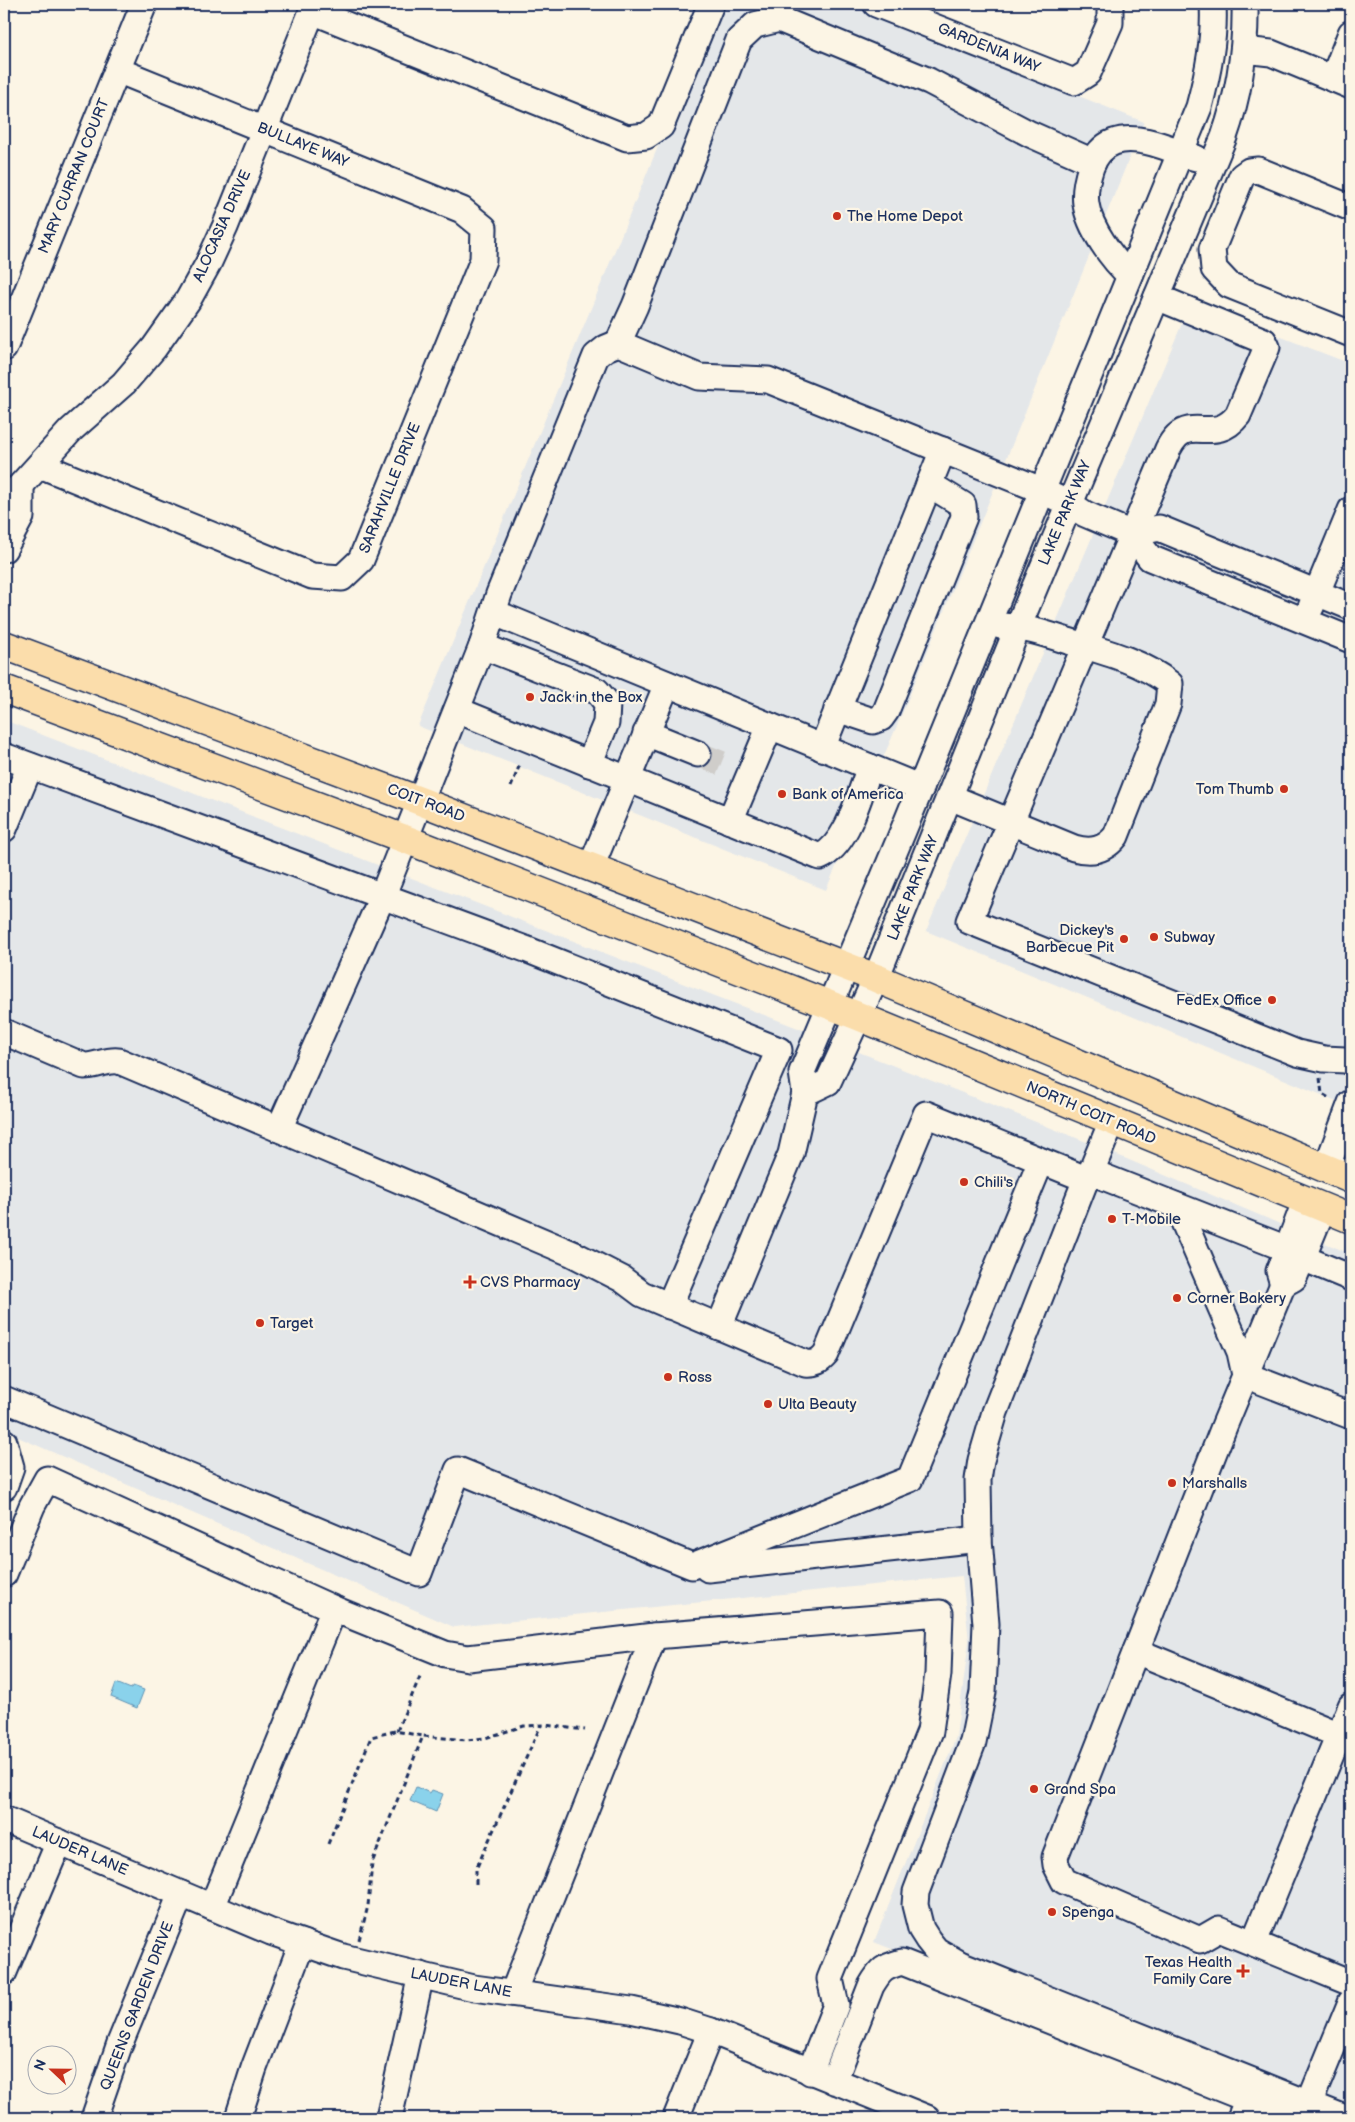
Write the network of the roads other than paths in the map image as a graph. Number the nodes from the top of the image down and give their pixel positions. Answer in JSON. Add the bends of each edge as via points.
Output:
{"nodes":[{"id":1,"x":144,"y":4,"type":"edge"},
{"id":2,"x":711,"y":4,"type":"edge"},
{"id":3,"x":876,"y":4,"type":"edge"},
{"id":4,"x":1110,"y":4,"type":"edge"},
{"id":5,"x":1213,"y":4,"type":"edge"},
{"id":6,"x":1245,"y":4,"type":"edge"},
{"id":7,"x":313,"y":7,"type":"edge"},
{"id":8,"x":1351,"y":33,"type":"edge"},
{"id":9,"x":1244,"y":50,"type":"junction"},
{"id":10,"x":117,"y":70,"type":"junction"},
{"id":11,"x":1342,"y":82,"type":"edge"},
{"id":12,"x":264,"y":129,"type":"junction"},
{"id":13,"x":1181,"y":153,"type":"junction"},
{"id":14,"x":1093,"y":162,"type":"junction"},
{"id":15,"x":1213,"y":164,"type":"junction"},
{"id":16,"x":1351,"y":208,"type":"edge"},
{"id":17,"x":484,"y":228,"type":"joint"},
{"id":18,"x":1130,"y":275,"type":"junction"},
{"id":19,"x":1157,"y":297,"type":"junction"},
{"id":20,"x":1351,"y":334,"type":"edge"},
{"id":21,"x":618,"y":344,"type":"junction"},
{"id":22,"x":4,"y":348,"type":"edge"},
{"id":23,"x":943,"y":450,"type":"junction"},
{"id":24,"x":40,"y":465,"type":"junction"},
{"id":25,"x":929,"y":484,"type":"junction"},
{"id":26,"x":12,"y":492,"type":"edge"},
{"id":27,"x":1042,"y":492,"type":"junction"},
{"id":28,"x":1070,"y":504,"type":"junction"},
{"id":29,"x":1351,"y":510,"type":"edge"},
{"id":30,"x":1132,"y":534,"type":"junction"},
{"id":31,"x":4,"y":549,"type":"edge"},
{"id":32,"x":1317,"y":593,"type":"junction"},
{"id":33,"x":1351,"y":607,"type":"edge"},
{"id":34,"x":495,"y":614,"type":"junction"},
{"id":35,"x":1305,"y":621,"type":"junction"},
{"id":36,"x":986,"y":625,"type":"junction"},
{"id":37,"x":1018,"y":626,"type":"junction"},
{"id":38,"x":1351,"y":640,"type":"edge"},
{"id":39,"x":4,"y":645,"type":"edge"},
{"id":40,"x":1086,"y":645,"type":"junction"},
{"id":41,"x":482,"y":646,"type":"junction"},
{"id":42,"x":667,"y":684,"type":"junction"},
{"id":43,"x":4,"y":689,"type":"edge"},
{"id":44,"x":837,"y":709,"type":"junction"},
{"id":45,"x":457,"y":710,"type":"junction"},
{"id":46,"x":770,"y":726,"type":"junction"},
{"id":47,"x":646,"y":733,"type":"junction"},
{"id":48,"x":822,"y":748,"type":"junction"},
{"id":49,"x":698,"y":754,"type":"tunnel mouth"},
{"id":50,"x":4,"y":756,"type":"edge"},
{"id":51,"x":588,"y":764,"type":"junction"},
{"id":52,"x":30,"y":766,"type":"junction"},
{"id":53,"x":870,"y":767,"type":"junction"},
{"id":54,"x":627,"y":779,"type":"junction"},
{"id":55,"x":921,"y":788,"type":"junction"},
{"id":56,"x":950,"y":797,"type":"junction"},
{"id":57,"x":420,"y":801,"type":"junction"},
{"id":58,"x":730,"y":821,"type":"junction"},
{"id":59,"x":1012,"y":822,"type":"junction"},
{"id":60,"x":4,"y":829,"type":"edge"},
{"id":61,"x":405,"y":839,"type":"junction"},
{"id":62,"x":591,"y":867,"type":"junction"},
{"id":63,"x":382,"y":897,"type":"junction"},
{"id":64,"x":846,"y":967,"type":"junction"},
{"id":65,"x":876,"y":978,"type":"junction"},
{"id":66,"x":830,"y":1006,"type":"junction"},
{"id":67,"x":858,"y":1016,"type":"junction"},
{"id":68,"x":4,"y":1032,"type":"edge"},
{"id":69,"x":1351,"y":1062,"type":"edge"},
{"id":70,"x":805,"y":1093,"type":"junction"},
{"id":71,"x":1342,"y":1102,"type":"edge"},
{"id":72,"x":1112,"y":1121,"type":"junction"},
{"id":73,"x":279,"y":1129,"type":"junction"},
{"id":74,"x":1041,"y":1161,"type":"junction"},
{"id":75,"x":1326,"y":1169,"type":"junction"},
{"id":76,"x":1088,"y":1176,"type":"junction"},
{"id":77,"x":1351,"y":1179,"type":"edge"},
{"id":78,"x":1314,"y":1205,"type":"junction"},
{"id":79,"x":1178,"y":1206,"type":"junction"},
{"id":80,"x":1351,"y":1220,"type":"edge"},
{"id":81,"x":1295,"y":1254,"type":"junction"},
{"id":82,"x":1351,"y":1278,"type":"edge"},
{"id":83,"x":669,"y":1306,"type":"junction"},
{"id":84,"x":719,"y":1327,"type":"junction"},
{"id":85,"x":1245,"y":1375,"type":"junction"},
{"id":86,"x":4,"y":1399,"type":"edge"},
{"id":87,"x":1351,"y":1416,"type":"edge"},
{"id":88,"x":4,"y":1442,"type":"edge"},
{"id":89,"x":4,"y":1487,"type":"edge"},
{"id":90,"x":979,"y":1539,"type":"junction"},
{"id":91,"x":692,"y":1566,"type":"junction"},
{"id":92,"x":4,"y":1574,"type":"edge"},
{"id":93,"x":334,"y":1609,"type":"junction"},
{"id":94,"x":654,"y":1636,"type":"junction"},
{"id":95,"x":1136,"y":1651,"type":"junction"},
{"id":96,"x":1351,"y":1706,"type":"edge"},
{"id":97,"x":1345,"y":1737,"type":"edge"},
{"id":98,"x":4,"y":1819,"type":"edge"},
{"id":99,"x":59,"y":1842,"type":"junction"},
{"id":100,"x":181,"y":1894,"type":"junction"},
{"id":101,"x":212,"y":1907,"type":"junction"},
{"id":102,"x":1254,"y":1942,"type":"junction"},
{"id":103,"x":302,"y":1943,"type":"junction"},
{"id":104,"x":4,"y":1972,"type":"edge"},
{"id":105,"x":421,"y":1976,"type":"junction"},
{"id":106,"x":1351,"y":1983,"type":"edge"},
{"id":107,"x":513,"y":1993,"type":"junction"},
{"id":108,"x":1351,"y":2002,"type":"edge"},
{"id":109,"x":711,"y":2031,"type":"junction"},
{"id":110,"x":810,"y":2072,"type":"junction"},
{"id":111,"x":834,"y":2081,"type":"junction"},
{"id":112,"x":1244,"y":2109,"type":"edge"},
{"id":113,"x":1302,"y":2111,"type":"edge"},
{"id":114,"x":94,"y":2118,"type":"edge"},
{"id":115,"x":238,"y":2118,"type":"edge"},
{"id":116,"x":389,"y":2118,"type":"edge"},
{"id":117,"x":676,"y":2118,"type":"edge"},
{"id":118,"x":927,"y":2118,"type":"edge"},
{"id":119,"x":1345,"y":2118,"type":"edge"}],
"edges":[{"from":1,"to":10,"type":"street","name":"MARY CURRAN COURT"},
{"from":2,"to":7,"type":"street","via":[[661,126],[646,136],[627,138]]},
{"from":3,"to":4,"type":"street","name":"GARDENIA WAY","via":[[1074,82],[1088,73],[1110,23]]},
{"from":5,"to":13,"type":"street","name":"LAKE PARK WAY","via":[[1210,64],[1199,107]]},
{"from":6,"to":9,"type":"street","name":"LAKE PARK WAY"},
{"from":7,"to":12,"type":"street","name":"ALOCASIA DRIVE"},
{"from":8,"to":11,"type":"street"},
{"from":9,"to":11,"type":"street","via":[[1271,53]]},
{"from":9,"to":15,"type":"street","name":"LAKE PARK WAY","via":[[1231,116]]},
{"from":10,"to":12,"type":"street","name":"BULLAYE WAY"},
{"from":10,"to":22,"type":"street","name":"MARY CURRAN COURT"},
{"from":12,"to":17,"type":"street","name":"BULLAYE WAY","via":[[462,210]]},
{"from":12,"to":24,"type":"street","name":"ALOCASIA DRIVE","via":[[225,227],[188,300],[124,383],[71,430]]},
{"from":13,"to":14,"type":"street","via":[[1127,139],[1102,149]]},
{"from":13,"to":15,"type":"street"},
{"from":13,"to":18,"type":"street","name":"LAKE PARK WAY"},
{"from":14,"to":18,"type":"street","via":[[1085,190],[1086,205],[1108,251]]},
{"from":14,"to":21,"type":"street","via":[[1030,134],[929,81],[779,19],[755,25],[739,40]]},
{"from":15,"to":19,"type":"street","name":"LAKE PARK WAY"},
{"from":16,"to":20,"type":"street","via":[[1258,170],[1250,170],[1242,176],[1212,249],[1214,269],[1229,285]]},
{"from":17,"to":24,"type":"street","name":"SARAHVILLE DRIVE","via":[[483,260],[472,288],[361,560],[342,578],[312,576]]},
{"from":18,"to":27,"type":"street","name":"LAKE PARK WAY"},
{"from":19,"to":28,"type":"street","name":"LAKE PARK WAY"},
{"from":19,"to":30,"type":"street","via":[[1264,341],[1267,347],[1238,415],[1230,425],[1217,430],[1192,430],[1172,442]]},
{"from":21,"to":23,"type":"street","via":[[699,376],[768,380]]},
{"from":21,"to":34,"type":"street","via":[[596,356],[499,594]]},
{"from":23,"to":25,"type":"street"},
{"from":23,"to":27,"type":"street"},
{"from":24,"to":26,"type":"street","name":"ALOCASIA DRIVE"},
{"from":25,"to":44,"type":"street"},
{"from":25,"to":44,"type":"street","via":[[963,505],[964,517],[886,711],[873,721]]},
{"from":26,"to":31,"type":"street","name":"ALOCASIA DRIVE","via":[[20,517]]},
{"from":27,"to":28,"type":"street"},
{"from":27,"to":36,"type":"street","name":"LAKE PARK WAY"},
{"from":28,"to":30,"type":"street"},
{"from":28,"to":37,"type":"street","name":"LAKE PARK WAY"},
{"from":29,"to":32,"type":"street"},
{"from":30,"to":32,"type":"street","via":[[1159,528]]},
{"from":30,"to":35,"type":"street","via":[[1150,558]]},
{"from":30,"to":40,"type":"street"},
{"from":32,"to":33,"type":"street"},
{"from":32,"to":35,"type":"street"},
{"from":34,"to":41,"type":"street"},
{"from":34,"to":42,"type":"street"},
{"from":35,"to":38,"type":"street"},
{"from":36,"to":37,"type":"street"},
{"from":36,"to":55,"type":"street","name":"LAKE PARK WAY"},
{"from":37,"to":40,"type":"street"},
{"from":37,"to":56,"type":"street","name":"LAKE PARK WAY"},
{"from":39,"to":57,"type":"main road","name":"COIT ROAD"},
{"from":40,"to":59,"type":"street"},
{"from":40,"to":59,"type":"street","via":[[1158,674],[1170,684],[1168,704],[1116,836],[1109,846],[1084,851]]},
{"from":41,"to":45,"type":"street"},
{"from":41,"to":51,"type":"street","via":[[597,691],[607,703],[606,723]]},
{"from":42,"to":46,"type":"street"},
{"from":42,"to":47,"type":"street"},
{"from":43,"to":61,"type":"main road"},
{"from":44,"to":48,"type":"street"},
{"from":45,"to":51,"type":"street"},
{"from":45,"to":57,"type":"street"},
{"from":46,"to":48,"type":"street"},
{"from":46,"to":58,"type":"street","via":[[740,771]]},
{"from":47,"to":49,"type":"street"},
{"from":47,"to":54,"type":"street"},
{"from":48,"to":53,"type":"street"},
{"from":50,"to":52,"type":"street"},
{"from":51,"to":54,"type":"street"},
{"from":52,"to":60,"type":"street"},
{"from":52,"to":63,"type":"street"},
{"from":53,"to":55,"type":"street"},
{"from":53,"to":58,"type":"street","via":[[844,834],[829,853],[820,857]]},
{"from":54,"to":58,"type":"street"},
{"from":54,"to":62,"type":"street"},
{"from":55,"to":64,"type":"street","name":"LAKE PARK WAY"},
{"from":56,"to":59,"type":"street"},
{"from":56,"to":65,"type":"street","name":"LAKE PARK WAY"},
{"from":57,"to":61,"type":"street"},
{"from":57,"to":62,"type":"main road","name":"COIT ROAD"},
{"from":59,"to":69,"type":"street","via":[[969,921],[1297,1054]]},
{"from":61,"to":63,"type":"street"},
{"from":61,"to":66,"type":"main road"},
{"from":62,"to":64,"type":"main road","name":"COIT ROAD"},
{"from":63,"to":73,"type":"street"},
{"from":63,"to":83,"type":"street","via":[[528,950],[780,1050]]},
{"from":64,"to":65,"type":"main road"},
{"from":64,"to":66,"type":"street","name":"LAKE PARK WAY"},
{"from":65,"to":67,"type":"street","name":"LAKE PARK WAY"},
{"from":65,"to":75,"type":"main road"},
{"from":66,"to":67,"type":"main road","name":"NORTH COIT ROAD"},
{"from":66,"to":70,"type":"street","name":"LAKE PARK WAY","via":[[802,1072]]},
{"from":67,"to":70,"type":"street","name":"LAKE PARK WAY","via":[[828,1082]]},
{"from":67,"to":72,"type":"main road","name":"NORTH COIT ROAD"},
{"from":68,"to":73,"type":"street","via":[[84,1066],[119,1061]]},
{"from":70,"to":84,"type":"street","name":"LAKE PARK WAY","via":[[786,1170]]},
{"from":71,"to":75,"type":"street"},
{"from":72,"to":76,"type":"street"},
{"from":72,"to":78,"type":"main road","name":"NORTH COIT ROAD"},
{"from":73,"to":83,"type":"street","via":[[604,1268],[642,1294]]},
{"from":74,"to":76,"type":"street"},
{"from":74,"to":84,"type":"street","via":[[926,1114],[821,1360],[805,1363]]},
{"from":74,"to":91,"type":"street","via":[[910,1479]]},
{"from":75,"to":77,"type":"main road"},
{"from":75,"to":78,"type":"main road"},
{"from":76,"to":79,"type":"street"},
{"from":76,"to":90,"type":"street","via":[[986,1436],[978,1480]]},
{"from":78,"to":80,"type":"main road","name":"NORTH COIT ROAD"},
{"from":78,"to":81,"type":"street"},
{"from":79,"to":81,"type":"street"},
{"from":79,"to":85,"type":"street","via":[[1240,1352]]},
{"from":81,"to":82,"type":"street"},
{"from":81,"to":85,"type":"street","via":[[1279,1271],[1283,1284]]},
{"from":83,"to":84,"type":"street"},
{"from":85,"to":87,"type":"street"},
{"from":85,"to":95,"type":"street"},
{"from":86,"to":91,"type":"street","via":[[419,1573],[458,1470]]},
{"from":88,"to":89,"type":"street","via":[[11,1467]]},
{"from":90,"to":91,"type":"street","via":[[708,1568]]},
{"from":90,"to":113,"type":"street","via":[[986,1624],[983,1692],[970,1750],[916,1892],[916,1917],[921,1929],[936,1950],[960,1964]]},
{"from":92,"to":93,"type":"street","via":[[32,1506],[47,1479]]},
{"from":93,"to":94,"type":"street","via":[[445,1654],[468,1658]]},
{"from":93,"to":101,"type":"street"},
{"from":94,"to":107,"type":"street"},
{"from":94,"to":110,"type":"street","via":[[940,1613],[938,1674],[930,1731],[830,1979],[836,2005]]},
{"from":95,"to":97,"type":"street"},
{"from":95,"to":102,"type":"street","via":[[1055,1856],[1056,1865],[1064,1881],[1200,1940],[1219,1929]]},
{"from":96,"to":97,"type":"street"},
{"from":97,"to":102,"type":"street"},
{"from":98,"to":99,"type":"street","name":"LAUDER LANE"},
{"from":99,"to":100,"type":"street","name":"LAUDER LANE"},
{"from":99,"to":104,"type":"street"},
{"from":100,"to":101,"type":"street","name":"LAUDER LANE"},
{"from":100,"to":114,"type":"street","name":"QUEENS GARDEN DRIVE","via":[[120,2043]]},
{"from":101,"to":103,"type":"street","name":"LAUDER LANE"},
{"from":102,"to":106,"type":"street"},
{"from":103,"to":105,"type":"street","name":"LAUDER LANE"},
{"from":103,"to":115,"type":"street"},
{"from":105,"to":107,"type":"street","name":"LAUDER LANE"},
{"from":105,"to":116,"type":"street"},
{"from":107,"to":109,"type":"street","name":"LAUDER LANE","via":[[631,2010]]},
{"from":108,"to":113,"type":"street"},
{"from":109,"to":110,"type":"street","name":"LAUDER LANE"},
{"from":109,"to":117,"type":"street"},
{"from":110,"to":111,"type":"street","name":"LAUDER LANE"},
{"from":111,"to":112,"type":"street","via":[[871,1986],[879,1972],[902,1962]]},
{"from":111,"to":118,"type":"street","name":"LAUDER LANE"},
{"from":112,"to":113,"type":"street"},
{"from":113,"to":119,"type":"street"}]}
